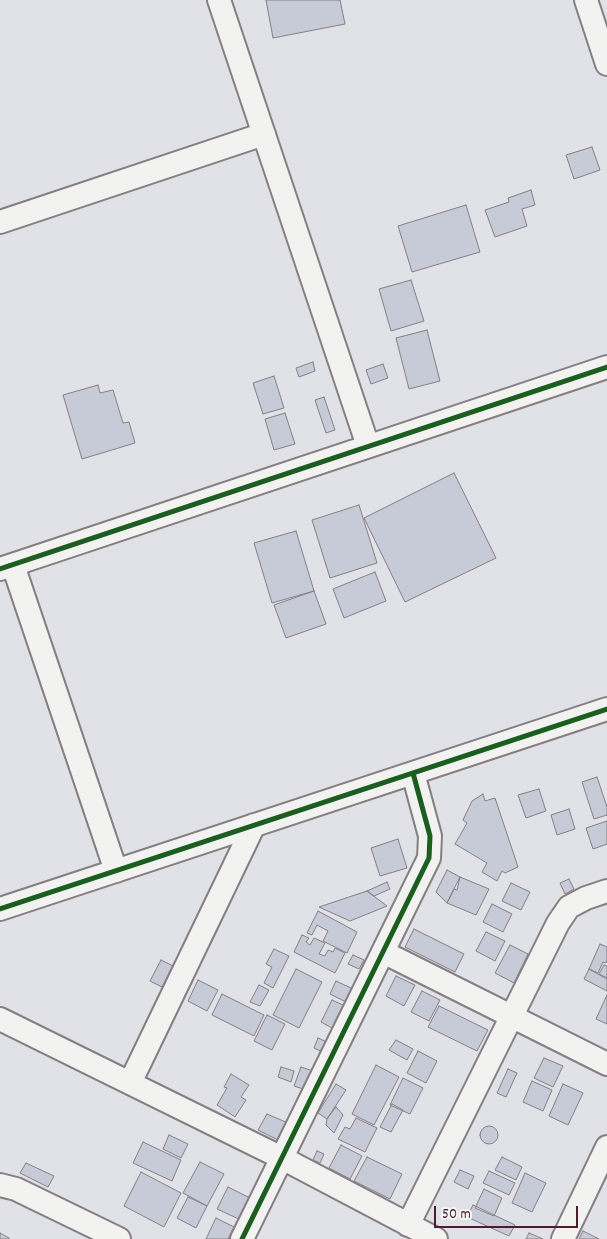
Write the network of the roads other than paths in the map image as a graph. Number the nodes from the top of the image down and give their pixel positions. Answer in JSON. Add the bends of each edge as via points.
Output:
{"nodes":[{"id":1,"x":219,"y":0,"type":"edge"},
{"id":2,"x":586,"y":0,"type":"edge"},
{"id":3,"x":607,"y":64,"type":"edge"},
{"id":4,"x":264,"y":134,"type":"junction"},
{"id":5,"x":0,"y":222,"type":"edge"},
{"id":6,"x":607,"y":366,"type":"edge"},
{"id":7,"x":368,"y":446,"type":"junction"},
{"id":8,"x":7,"y":567,"type":"edge"},
{"id":9,"x":607,"y":709,"type":"edge"},
{"id":10,"x":412,"y":773,"type":"junction"},
{"id":11,"x":254,"y":826,"type":"junction"},
{"id":12,"x":116,"y":871,"type":"junction"},
{"id":13,"x":607,"y":891,"type":"edge"},
{"id":14,"x":0,"y":909,"type":"edge"},
{"id":15,"x":383,"y":952,"type":"junction"},
{"id":16,"x":512,"y":1017,"type":"junction"},
{"id":17,"x":0,"y":1019,"type":"edge"},
{"id":18,"x":607,"y":1064,"type":"edge"},
{"id":19,"x":130,"y":1083,"type":"junction"},
{"id":20,"x":607,"y":1147,"type":"edge"},
{"id":21,"x":282,"y":1158,"type":"junction"},
{"id":22,"x":0,"y":1185,"type":"edge"},
{"id":23,"x":408,"y":1225,"type":"junction"},
{"id":24,"x":119,"y":1239,"type":"edge"},
{"id":25,"x":242,"y":1239,"type":"edge"},
{"id":26,"x":436,"y":1239,"type":"edge"},
{"id":27,"x":563,"y":1239,"type":"edge"}],
"edges":[{"from":1,"to":4,"type":"street"},
{"from":2,"to":3,"type":"street"},
{"from":4,"to":5,"type":"street"},
{"from":4,"to":7,"type":"street"},
{"from":6,"to":7,"type":"street"},
{"from":7,"to":8,"type":"street"},
{"from":8,"to":12,"type":"street"},
{"from":9,"to":10,"type":"street"},
{"from":10,"to":11,"type":"street"},
{"from":10,"to":15,"type":"street","via":[[430,836],[429,858]]},
{"from":11,"to":12,"type":"street"},
{"from":11,"to":19,"type":"street"},
{"from":12,"to":14,"type":"street"},
{"from":13,"to":16,"type":"street","via":[[570,907],[558,923]]},
{"from":15,"to":16,"type":"street"},
{"from":15,"to":21,"type":"street"},
{"from":16,"to":18,"type":"street"},
{"from":16,"to":23,"type":"street"},
{"from":17,"to":19,"type":"street"},
{"from":19,"to":21,"type":"street"},
{"from":20,"to":27,"type":"street"},
{"from":21,"to":23,"type":"street"},
{"from":21,"to":25,"type":"street"},
{"from":22,"to":24,"type":"street","via":[[16,1189]]},
{"from":23,"to":26,"type":"street"}]}
